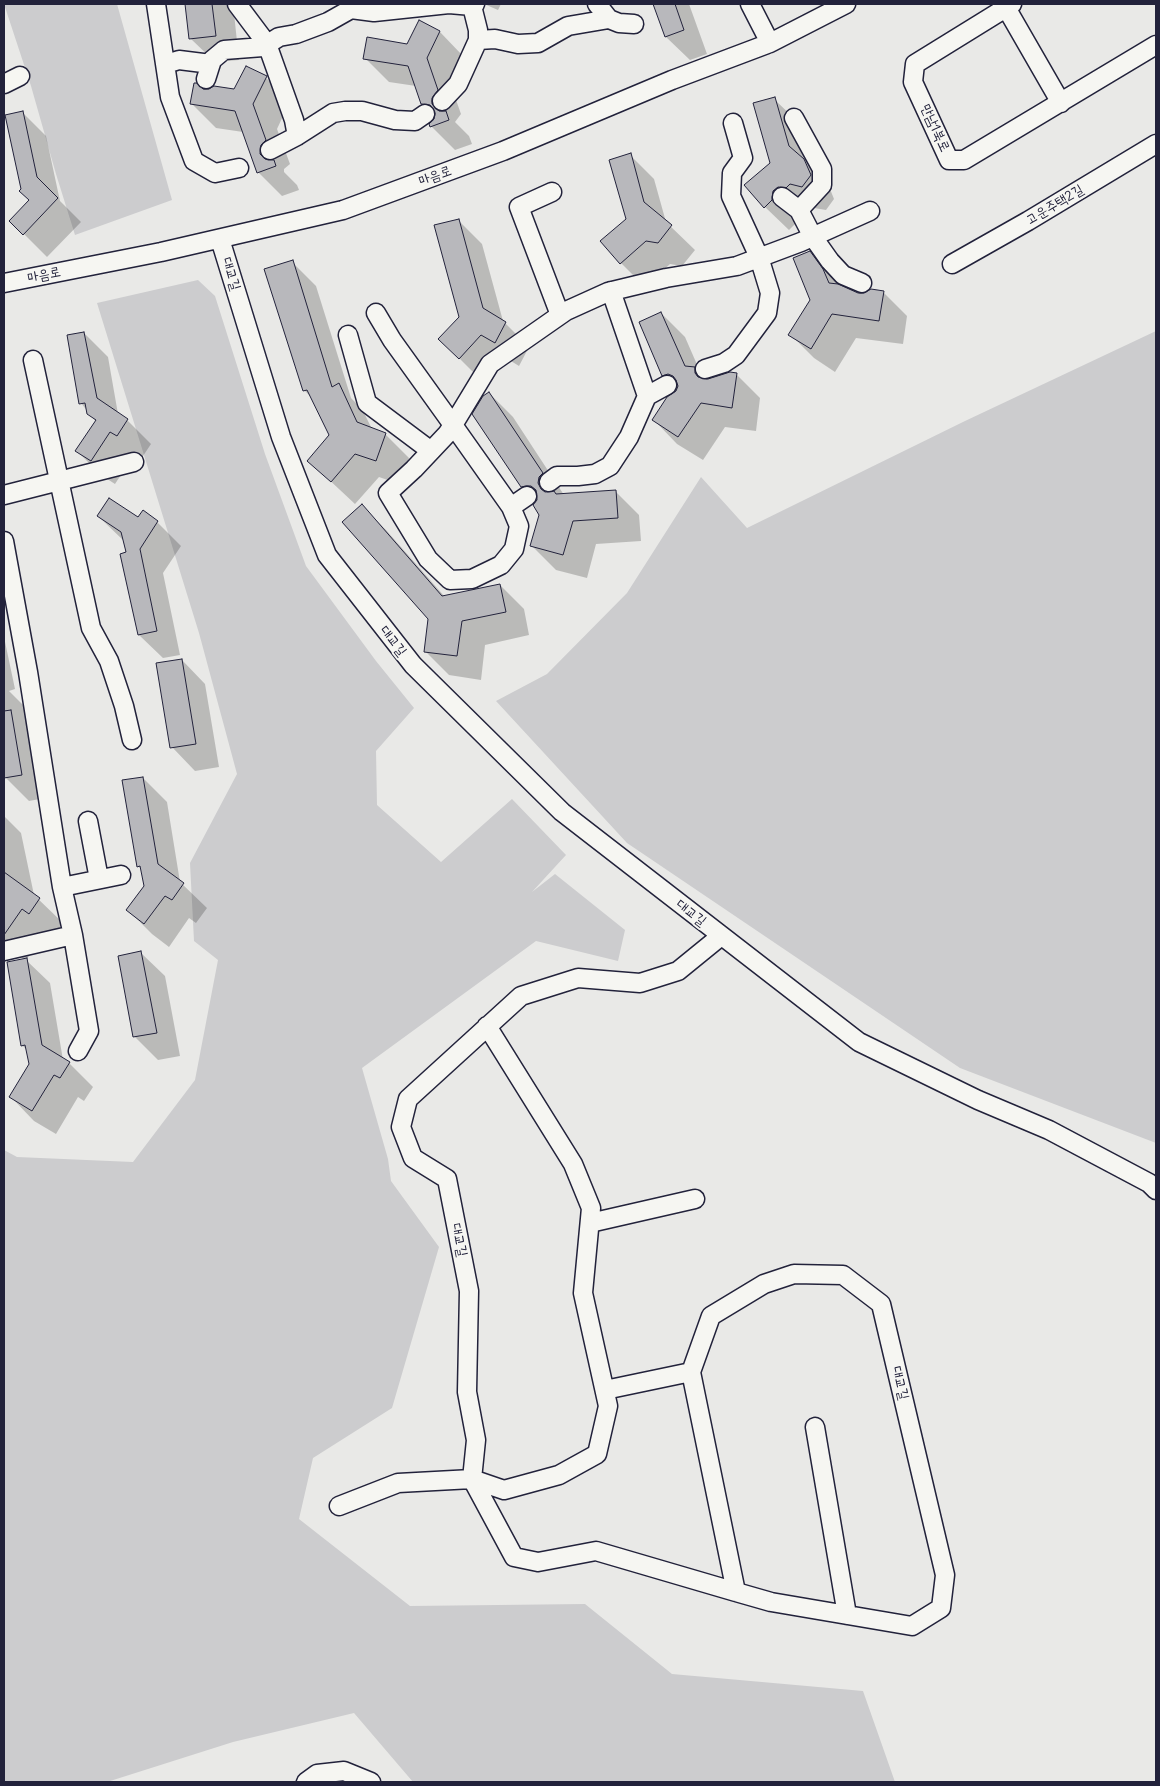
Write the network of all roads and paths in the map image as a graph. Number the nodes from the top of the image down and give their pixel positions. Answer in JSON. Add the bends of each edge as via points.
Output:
{"nodes":[{"id":1,"x":156,"y":4,"type":"edge"},
{"id":2,"x":237,"y":4,"type":"edge"},
{"id":3,"x":597,"y":4,"type":"edge"},
{"id":4,"x":750,"y":4,"type":"edge"},
{"id":5,"x":846,"y":4,"type":"edge"},
{"id":6,"x":473,"y":5,"type":"edge"},
{"id":7,"x":1007,"y":5,"type":"edge"},
{"id":8,"x":377,"y":8,"type":"edge"},
{"id":9,"x":609,"y":19,"type":"junction"},
{"id":10,"x":634,"y":24,"type":"dead end"},
{"id":11,"x":478,"y":40,"type":"junction"},
{"id":12,"x":770,"y":43,"type":"junction"},
{"id":13,"x":267,"y":44,"type":"junction"},
{"id":14,"x":1156,"y":45,"type":"edge"},
{"id":15,"x":166,"y":64,"type":"junction"},
{"id":16,"x":442,"y":101,"type":"dead end"},
{"id":17,"x":1062,"y":103,"type":"junction"},
{"id":18,"x":425,"y":114,"type":"dead end"},
{"id":19,"x":794,"y":118,"type":"dead end"},
{"id":20,"x":733,"y":123,"type":"dead end"},
{"id":21,"x":297,"y":136,"type":"junction"},
{"id":22,"x":1156,"y":144,"type":"edge"},
{"id":23,"x":270,"y":150,"type":"dead end"},
{"id":24,"x":239,"y":168,"type":"dead end"},
{"id":25,"x":552,"y":192,"type":"dead end"},
{"id":26,"x":782,"y":197,"type":"dead end"},
{"id":27,"x":799,"y":210,"type":"junction"},
{"id":28,"x":870,"y":211,"type":"dead end"},
{"id":29,"x":813,"y":237,"type":"junction"},
{"id":30,"x":220,"y":239,"type":"junction"},
{"id":31,"x":759,"y":258,"type":"junction"},
{"id":32,"x":952,"y":264,"type":"dead end"},
{"id":33,"x":4,"y":283,"type":"edge"},
{"id":34,"x":862,"y":283,"type":"dead end"},
{"id":35,"x":611,"y":291,"type":"junction"},
{"id":36,"x":376,"y":313,"type":"dead end"},
{"id":37,"x":560,"y":315,"type":"junction"},
{"id":38,"x":348,"y":335,"type":"dead end"},
{"id":39,"x":33,"y":360,"type":"dead end"},
{"id":40,"x":705,"y":368,"type":"dead end"},
{"id":41,"x":667,"y":385,"type":"dead end"},
{"id":42,"x":647,"y":396,"type":"junction"},
{"id":43,"x":453,"y":425,"type":"junction"},
{"id":44,"x":431,"y":451,"type":"junction"},
{"id":45,"x":134,"y":462,"type":"dead end"},
{"id":46,"x":59,"y":481,"type":"junction"},
{"id":47,"x":549,"y":482,"type":"dead end"},
{"id":48,"x":4,"y":495,"type":"edge"},
{"id":49,"x":526,"y":496,"type":"dead end"},
{"id":50,"x":512,"y":507,"type":"junction"},
{"id":51,"x":4,"y":541,"type":"edge"},
{"id":52,"x":132,"y":740,"type":"dead end"},
{"id":53,"x":88,"y":821,"type":"dead end"},
{"id":54,"x":121,"y":875,"type":"dead end"},
{"id":55,"x":99,"y":879,"type":"junction"},
{"id":56,"x":62,"y":886,"type":"junction"},
{"id":57,"x":73,"y":935,"type":"junction"},
{"id":58,"x":721,"y":936,"type":"junction"},
{"id":59,"x":4,"y":951,"type":"edge"},
{"id":60,"x":488,"y":1026,"type":"junction"},
{"id":61,"x":78,"y":1051,"type":"dead end"},
{"id":62,"x":1156,"y":1190,"type":"edge"},
{"id":63,"x":695,"y":1199,"type":"dead end"},
{"id":64,"x":590,"y":1222,"type":"junction"},
{"id":65,"x":691,"y":1372,"type":"junction"},
{"id":66,"x":605,"y":1390,"type":"junction"},
{"id":67,"x":815,"y":1427,"type":"dead end"},
{"id":68,"x":472,"y":1479,"type":"junction"},
{"id":69,"x":339,"y":1506,"type":"dead end"},
{"id":70,"x":736,"y":1592,"type":"junction"},
{"id":71,"x":846,"y":1615,"type":"junction"},
{"id":72,"x":306,"y":1782,"type":"edge"},
{"id":73,"x":371,"y":1782,"type":"edge"}],
"edges":[{"from":1,"to":15,"type":"street"},
{"from":2,"to":13,"type":"street"},
{"from":3,"to":9,"type":"street"},
{"from":4,"to":12,"type":"street"},
{"from":5,"to":12,"type":"street","name":"마음로"},
{"from":6,"to":8,"type":"street"},
{"from":6,"to":11,"type":"street"},
{"from":7,"to":17,"type":"street"},
{"from":7,"to":17,"type":"street","name":"만남1북로","via":[[916,64],[913,82],[949,160],[964,160]]},
{"from":8,"to":13,"type":"street","via":[[351,9],[328,22],[279,37]]},
{"from":9,"to":10,"type":"street"},
{"from":9,"to":11,"type":"street","via":[[568,26],[538,42],[518,44],[496,39]]},
{"from":11,"to":16,"type":"street","via":[[458,84]]},
{"from":12,"to":30,"type":"street","name":"마음로","via":[[503,151],[344,210]]},
{"from":13,"to":15,"type":"street","via":[[224,50],[212,60],[208,71],[179,60]]},
{"from":13,"to":21,"type":"street"},
{"from":14,"to":17,"type":"street","name":"만남1북로"},
{"from":15,"to":24,"type":"street","via":[[170,97],[194,161],[215,173]]},
{"from":18,"to":21,"type":"street","via":[[416,121],[362,112],[333,113]]},
{"from":19,"to":27,"type":"street","via":[[822,169],[822,185]]},
{"from":20,"to":31,"type":"street","via":[[744,158],[732,173],[731,196]]},
{"from":21,"to":23,"type":"street"},
{"from":22,"to":32,"type":"street","name":"고운주택2길"},
{"from":25,"to":37,"type":"street","via":[[519,207]]},
{"from":26,"to":27,"type":"street"},
{"from":27,"to":29,"type":"street"},
{"from":28,"to":29,"type":"street"},
{"from":29,"to":31,"type":"street"},
{"from":29,"to":34,"type":"street","via":[[843,275]]},
{"from":30,"to":33,"type":"street","name":"마음로"},
{"from":30,"to":58,"type":"street","name":"대교길","via":[[282,437],[327,555],[413,665],[562,812]]},
{"from":31,"to":35,"type":"street","via":[[737,266]]},
{"from":31,"to":40,"type":"street","via":[[770,293],[767,313],[736,355],[724,363]]},
{"from":35,"to":37,"type":"street"},
{"from":35,"to":42,"type":"street"},
{"from":36,"to":43,"type":"street"},
{"from":37,"to":43,"type":"street","via":[[490,364]]},
{"from":38,"to":44,"type":"street","via":[[367,403]]},
{"from":39,"to":46,"type":"street"},
{"from":41,"to":42,"type":"street"},
{"from":42,"to":47,"type":"street","via":[[629,437],[610,466],[595,474],[557,476]]},
{"from":43,"to":44,"type":"street"},
{"from":43,"to":50,"type":"street"},
{"from":44,"to":50,"type":"street","via":[[388,493],[428,558],[450,580],[472,579],[501,565],[514,549],[519,526]]},
{"from":45,"to":46,"type":"street"},
{"from":46,"to":48,"type":"street"},
{"from":46,"to":52,"type":"street","via":[[91,628],[109,661]]},
{"from":49,"to":50,"type":"street"},
{"from":51,"to":56,"type":"street"},
{"from":53,"to":55,"type":"street"},
{"from":54,"to":55,"type":"street"},
{"from":55,"to":56,"type":"street"},
{"from":56,"to":57,"type":"street"},
{"from":57,"to":59,"type":"street"},
{"from":57,"to":61,"type":"street","via":[[89,1032]]},
{"from":58,"to":60,"type":"street","name":"대교길","via":[[678,971],[640,984],[578,978],[521,996]]},
{"from":58,"to":62,"type":"street","name":"대교길","via":[[859,1042],[978,1100],[1049,1130],[1149,1183]]},
{"from":60,"to":64,"type":"street","via":[[573,1164],[591,1208]]},
{"from":60,"to":68,"type":"street","name":"대교길","via":[[408,1099],[401,1127],[413,1158],[447,1180],[469,1291],[467,1392],[476,1440]]},
{"from":63,"to":64,"type":"street"},
{"from":64,"to":66,"type":"street","via":[[583,1293]]},
{"from":65,"to":66,"type":"street"},
{"from":65,"to":70,"type":"street"},
{"from":65,"to":71,"type":"street","name":"대교길","via":[[711,1316],[764,1284],[794,1274],[843,1275],[881,1304],[945,1575],[941,1608],[912,1626]]},
{"from":66,"to":68,"type":"street","via":[[608,1406],[597,1454],[559,1474],[504,1490]]},
{"from":67,"to":71,"type":"street"},
{"from":68,"to":69,"type":"street","via":[[398,1483]]},
{"from":68,"to":70,"type":"street","name":"대교길","via":[[514,1557],[538,1562],[596,1551]]},
{"from":70,"to":71,"type":"street","name":"대교길","via":[[771,1602]]},
{"from":72,"to":73,"type":"street","via":[[317,1774],[344,1771]]}]}
